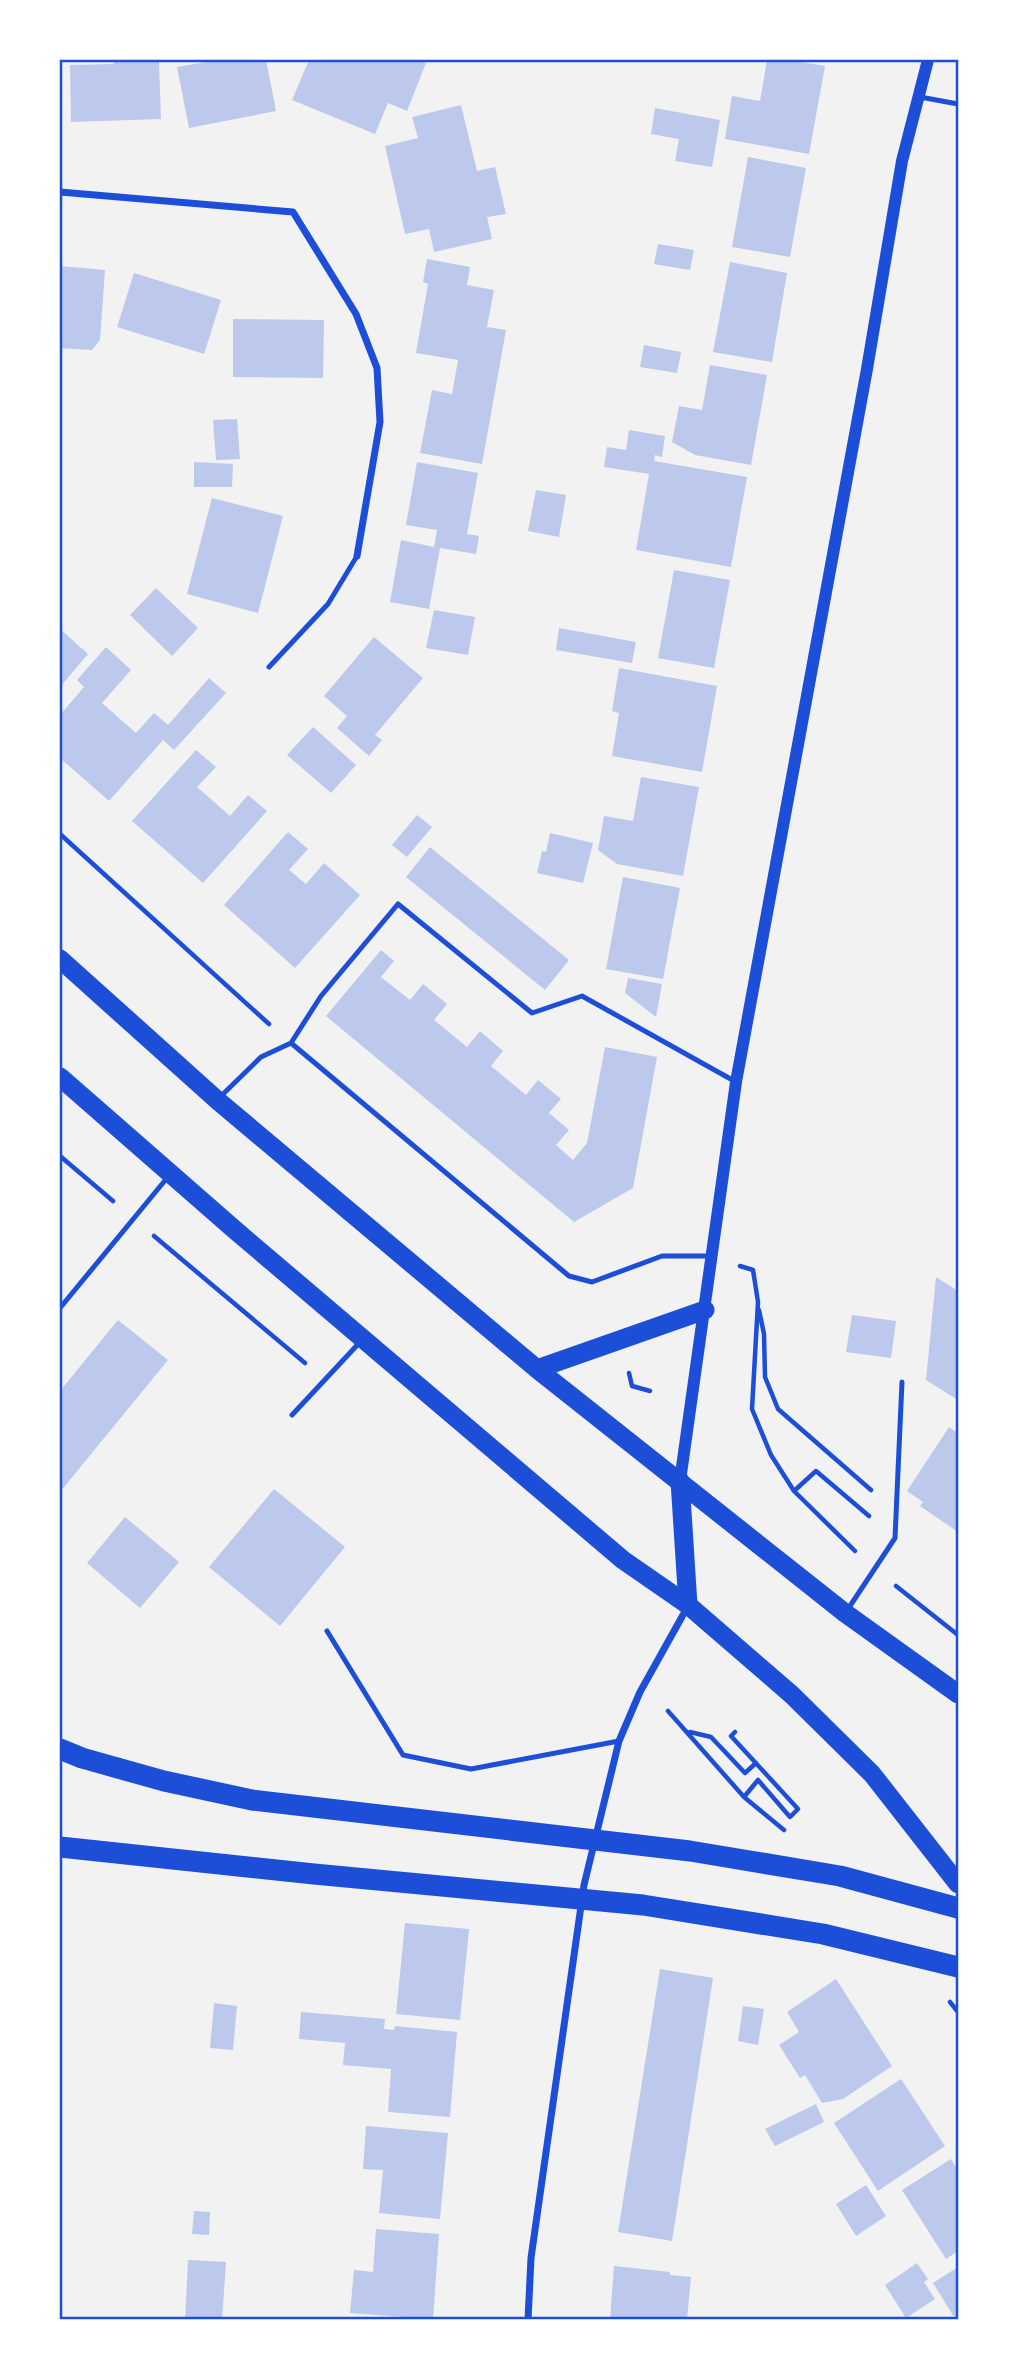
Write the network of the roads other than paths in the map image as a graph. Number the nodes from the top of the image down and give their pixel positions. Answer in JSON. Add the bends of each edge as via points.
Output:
{"nodes":[{"id":1,"x":928,"y":60,"type":"edge"},
{"id":2,"x":917,"y":97,"type":"junction"},
{"id":3,"x":958,"y":104,"type":"edge"},
{"id":4,"x":60,"y":192,"type":"edge"},
{"id":5,"x":357,"y":556,"type":"joint"},
{"id":6,"x":269,"y":667,"type":"dead end"},
{"id":7,"x":60,"y":959,"type":"edge"},
{"id":8,"x":291,"y":1044,"type":"junction"},
{"id":9,"x":60,"y":1077,"type":"edge"},
{"id":10,"x":736,"y":1082,"type":"junction"},
{"id":11,"x":217,"y":1100,"type":"junction"},
{"id":12,"x":170,"y":1173,"type":"junction"},
{"id":13,"x":713,"y":1256,"type":"junction"},
{"id":14,"x":60,"y":1308,"type":"edge"},
{"id":15,"x":705,"y":1310,"type":"junction"},
{"id":16,"x":363,"y":1339,"type":"junction"},
{"id":17,"x":537,"y":1369,"type":"junction"},
{"id":18,"x":902,"y":1382,"type":"dead end"},
{"id":19,"x":292,"y":1415,"type":"dead end"},
{"id":20,"x":680,"y":1481,"type":"junction"},
{"id":21,"x":688,"y":1605,"type":"junction"},
{"id":22,"x":845,"y":1613,"type":"junction"},
{"id":23,"x":327,"y":1631,"type":"dead end"},
{"id":24,"x":958,"y":1694,"type":"edge"},
{"id":25,"x":619,"y":1741,"type":"junction"},
{"id":26,"x":60,"y":1749,"type":"edge"},
{"id":27,"x":60,"y":1847,"type":"edge"},
{"id":28,"x":958,"y":1884,"type":"edge"},
{"id":29,"x":958,"y":1908,"type":"edge"},
{"id":30,"x":958,"y":1967,"type":"edge"},
{"id":31,"x":528,"y":2319,"type":"edge"}],
"edges":[{"from":1,"to":2,"type":"street"},
{"from":2,"to":3,"type":"lane"},
{"from":2,"to":10,"type":"street"},
{"from":4,"to":5,"type":"street","via":[[293,212],[356,314],[377,368],[380,422]]},
{"from":5,"to":6,"type":"lane","via":[[328,604]]},
{"from":7,"to":11,"type":"highway"},
{"from":8,"to":10,"type":"lane","via":[[320,996],[398,904],[532,1013],[583,996]]},
{"from":8,"to":11,"type":"lane","via":[[261,1057]]},
{"from":8,"to":13,"type":"lane","via":[[569,1276],[592,1282],[663,1256]]},
{"from":9,"to":12,"type":"highway"},
{"from":10,"to":13,"type":"street"},
{"from":11,"to":17,"type":"highway"},
{"from":12,"to":14,"type":"lane"},
{"from":12,"to":16,"type":"highway"},
{"from":13,"to":15,"type":"street"},
{"from":15,"to":17,"type":"highway"},
{"from":15,"to":20,"type":"street"},
{"from":16,"to":19,"type":"lane"},
{"from":16,"to":21,"type":"highway","via":[[623,1560]]},
{"from":17,"to":20,"type":"highway"},
{"from":18,"to":22,"type":"lane","via":[[895,1538]]},
{"from":20,"to":21,"type":"highway"},
{"from":20,"to":22,"type":"highway"},
{"from":21,"to":25,"type":"street"},
{"from":21,"to":28,"type":"highway","via":[[792,1695],[872,1774]]},
{"from":22,"to":24,"type":"highway"},
{"from":23,"to":25,"type":"lane","via":[[403,1755],[471,1769]]},
{"from":25,"to":31,"type":"street","via":[[584,1885],[531,2258]]},
{"from":26,"to":29,"type":"highway","via":[[164,1781],[252,1800],[690,1851],[840,1876]]},
{"from":27,"to":30,"type":"highway","via":[[643,1905],[823,1934]]}]}
